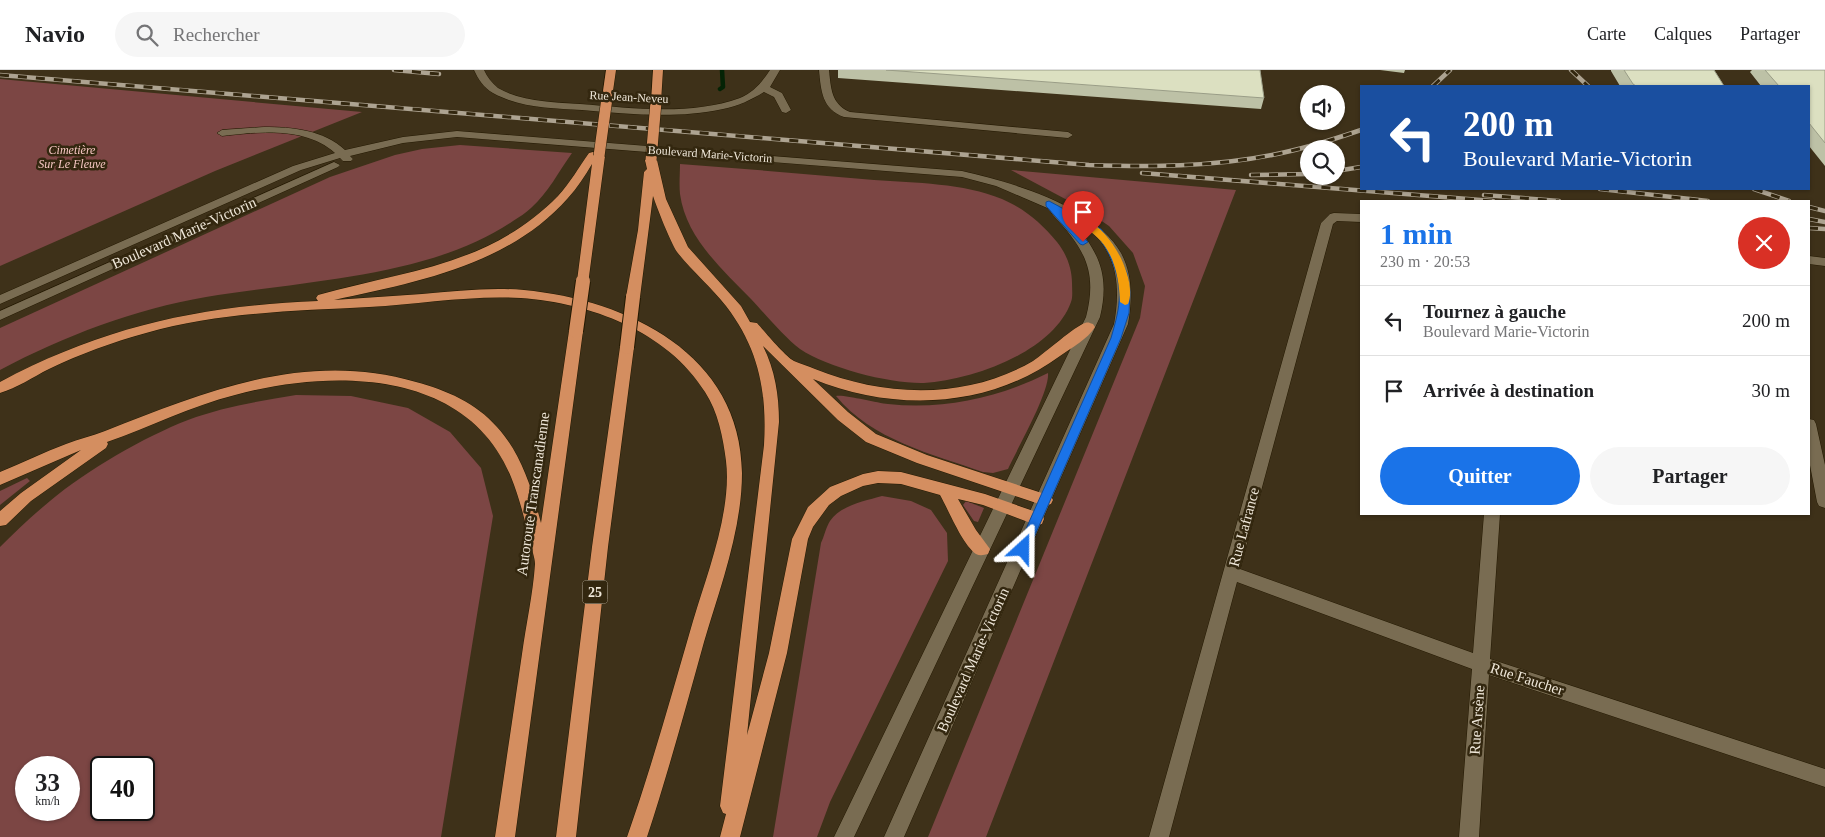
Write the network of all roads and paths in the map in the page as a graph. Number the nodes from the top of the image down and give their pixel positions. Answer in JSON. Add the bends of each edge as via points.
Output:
{"nodes":[{"id":1,"x":479,"y":70,"type":"edge"},
{"id":2,"x":611,"y":70,"type":"edge"},
{"id":3,"x":658,"y":70,"type":"edge"},
{"id":4,"x":775,"y":70,"type":"edge"},
{"id":5,"x":824,"y":70,"type":"edge"},
{"id":6,"x":764,"y":87,"type":"junction"},
{"id":7,"x":786,"y":110,"type":"dead end"},
{"id":8,"x":222,"y":133,"type":"dead end"},
{"id":9,"x":1068,"y":135,"type":"dead end"},
{"id":10,"x":596,"y":155,"type":"junction"},
{"id":11,"x":345,"y":157,"type":"junction"},
{"id":12,"x":651,"y":160,"type":"junction"},
{"id":13,"x":1049,"y":204,"type":"junction"},
{"id":14,"x":1360,"y":218,"type":"edge"},
{"id":15,"x":1810,"y":260,"type":"edge"},
{"id":16,"x":1825,"y":262,"type":"edge"},
{"id":17,"x":0,"y":300,"type":"edge"},
{"id":18,"x":730,"y":302,"type":"junction"},
{"id":19,"x":285,"y":306,"type":"junction"},
{"id":20,"x":0,"y":316,"type":"edge"},
{"id":21,"x":1088,"y":327,"type":"junction"},
{"id":22,"x":788,"y":364,"type":"junction"},
{"id":23,"x":0,"y":388,"type":"edge"},
{"id":24,"x":1810,"y":429,"type":"edge"},
{"id":25,"x":118,"y":432,"type":"junction"},
{"id":26,"x":0,"y":479,"type":"edge"},
{"id":27,"x":1012,"y":489,"type":"junction"},
{"id":28,"x":946,"y":491,"type":"junction"},
{"id":29,"x":1045,"y":500,"type":"junction"},
{"id":30,"x":1825,"y":502,"type":"edge"},
{"id":31,"x":1003,"y":507,"type":"junction"},
{"id":32,"x":1492,"y":515,"type":"edge"},
{"id":33,"x":1036,"y":519,"type":"junction"},
{"id":34,"x":0,"y":520,"type":"edge"},
{"id":35,"x":982,"y":549,"type":"junction"},
{"id":36,"x":543,"y":560,"type":"junction"},
{"id":37,"x":1231,"y":573,"type":"junction"},
{"id":38,"x":1481,"y":664,"type":"junction"},
{"id":39,"x":1825,"y":778,"type":"edge"},
{"id":40,"x":505,"y":837,"type":"edge"},
{"id":41,"x":566,"y":837,"type":"edge"},
{"id":42,"x":637,"y":837,"type":"edge"},
{"id":43,"x":729,"y":837,"type":"edge"},
{"id":44,"x":844,"y":837,"type":"edge"},
{"id":45,"x":894,"y":837,"type":"edge"},
{"id":46,"x":1159,"y":837,"type":"edge"},
{"id":47,"x":1468,"y":837,"type":"edge"}],
"edges":[{"from":1,"to":6,"type":"street","name":"Rue Jean-Neveu","via":[[490,86],[520,99],[641,112],[708,108],[736,101]]},
{"from":2,"to":10,"type":"highway","name":"Autoroute Transcanadienne","bridge":true,"via":[[601,142]]},
{"from":3,"to":12,"type":"highway","number":"25","bridge":true},
{"from":4,"to":6,"type":"street"},
{"from":5,"to":9,"type":"street","via":[[830,105],[848,115]]},
{"from":6,"to":7,"type":"street","via":[[778,95]]},
{"from":8,"to":11,"type":"street","via":[[250,130],[296,132],[329,144]]},
{"from":10,"to":19,"type":"highway","via":[[553,207],[525,230],[484,252],[424,275]]},
{"from":10,"to":36,"type":"highway","name":"Autoroute Transcanadienne","bridge":true,"via":[[583,281]]},
{"from":11,"to":13,"type":"street","name":"Boulevard Marie-Victorin","via":[[426,136],[469,134],[962,174],[1010,186]]},
{"from":11,"to":17,"type":"street","name":"Boulevard Marie-Victorin","via":[[319,160],[270,179]]},
{"from":11,"to":20,"type":"street","name":"Boulevard Marie-Victorin"},
{"from":12,"to":18,"type":"highway","via":[[660,199],[677,240],[688,257]]},
{"from":12,"to":41,"type":"highway","number":"25","bridge":true},
{"from":13,"to":21,"type":"street","name":"Boulevard Marie-Victorin","via":[[1083,242],[1094,263],[1098,290],[1096,307]]},
{"from":13,"to":29,"type":"street","name":"Boulevard Marie-Victorin","via":[[1082,221],[1102,236],[1119,264],[1125,302],[1116,338]]},
{"from":14,"to":37,"type":"street","name":"Rue Lafrance","via":[[1338,216],[1327,223]]},
{"from":15,"to":16,"type":"street"},
{"from":18,"to":22,"type":"highway"},
{"from":18,"to":43,"type":"highway","via":[[753,337],[768,369],[773,408]]},
{"from":19,"to":23,"type":"highway","via":[[197,316],[145,328],[77,350]]},
{"from":19,"to":42,"type":"highway","via":[[490,294],[573,301],[613,312],[649,331],[683,356],[709,386],[721,408],[732,449],[734,480],[730,512],[722,550]]},
{"from":21,"to":22,"type":"highway","via":[[1020,374],[988,386],[950,394],[914,396],[878,392],[840,384]]},
{"from":21,"to":27,"type":"street","name":"Boulevard Marie-Victorin"},
{"from":22,"to":27,"type":"highway","via":[[871,438]]},
{"from":24,"to":30,"type":"street"},
{"from":25,"to":26,"type":"highway","via":[[65,450]]},
{"from":25,"to":34,"type":"highway","via":[[26,497]]},
{"from":25,"to":36,"type":"highway","via":[[192,402],[273,380],[358,375],[416,386],[466,409],[499,439],[514,464]]},
{"from":27,"to":29,"type":"highway"},
{"from":27,"to":31,"type":"street","name":"Boulevard Marie-Victorin"},
{"from":28,"to":31,"type":"highway"},
{"from":28,"to":35,"type":"highway","via":[[970,535]]},
{"from":28,"to":43,"type":"highway","via":[[895,477],[865,479],[830,494],[806,521],[778,653]]},
{"from":29,"to":33,"type":"street","name":"Boulevard Marie-Victorin"},
{"from":31,"to":33,"type":"highway"},
{"from":31,"to":35,"type":"street","name":"Boulevard Marie-Victorin"},
{"from":32,"to":38,"type":"street","name":"Rue Arsène"},
{"from":33,"to":45,"type":"street","name":"Boulevard Marie-Victorin"},
{"from":35,"to":44,"type":"street","name":"Boulevard Marie-Victorin"},
{"from":36,"to":40,"type":"highway","name":"Autoroute Transcanadienne"},
{"from":37,"to":38,"type":"street","name":"Rue Faucher"},
{"from":37,"to":46,"type":"street","name":"Rue Lafrance"},
{"from":38,"to":39,"type":"street","name":"Rue Faucher"},
{"from":38,"to":47,"type":"street","name":"Rue Arsène"}]}
